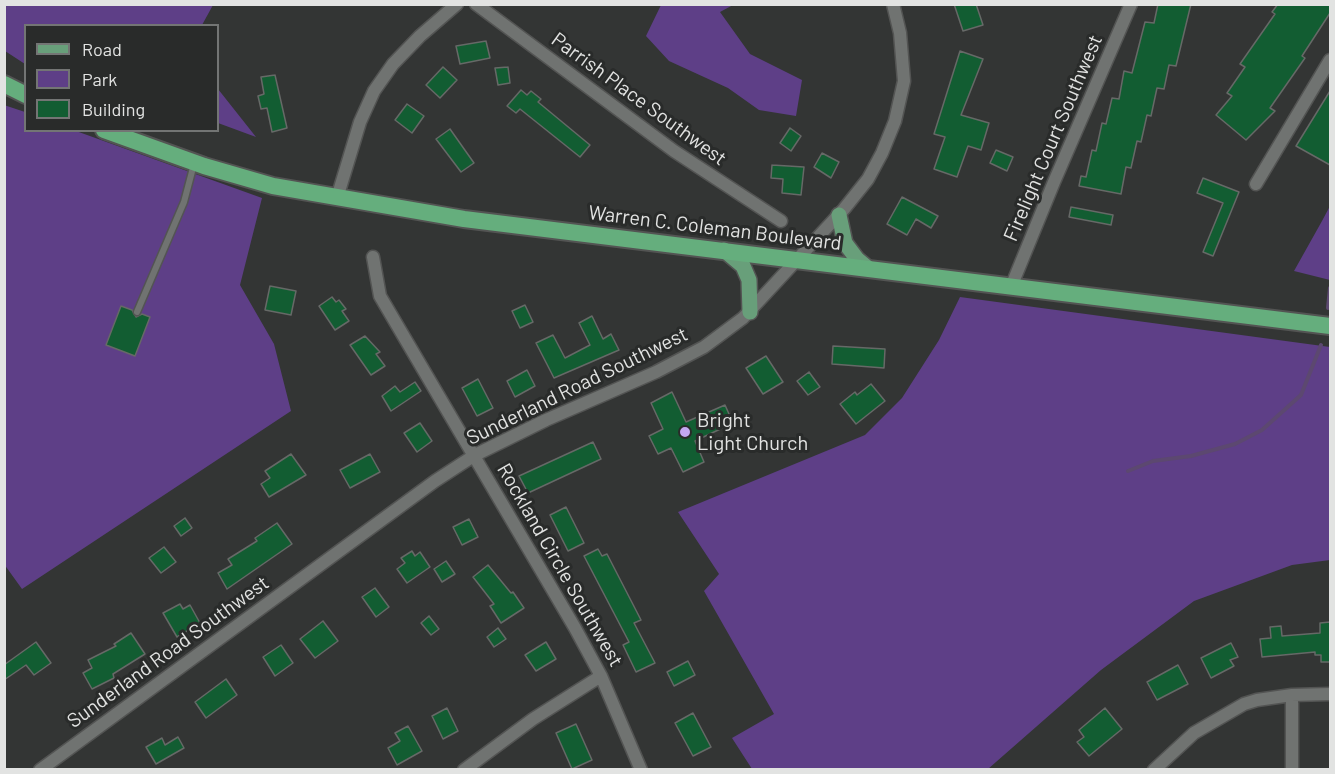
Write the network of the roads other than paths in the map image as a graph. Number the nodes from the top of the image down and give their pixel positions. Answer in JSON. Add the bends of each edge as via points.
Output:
{"nodes":[{"id":1,"x":457,"y":4,"type":"edge"},
{"id":2,"x":476,"y":4,"type":"edge"},
{"id":3,"x":893,"y":4,"type":"edge"},
{"id":4,"x":1131,"y":4,"type":"edge"},
{"id":5,"x":1330,"y":60,"type":"edge"},
{"id":6,"x":4,"y":84,"type":"edge"},
{"id":7,"x":24,"y":94,"type":"edge"},
{"id":8,"x":109,"y":132,"type":"edge"},
{"id":9,"x":194,"y":163,"type":"junction"},
{"id":10,"x":1256,"y":184,"type":"dead end"},
{"id":11,"x":337,"y":198,"type":"junction"},
{"id":12,"x":839,"y":215,"type":"junction"},
{"id":13,"x":781,"y":221,"type":"dead end"},
{"id":14,"x":724,"y":250,"type":"junction"},
{"id":15,"x":373,"y":257,"type":"dead end"},
{"id":16,"x":800,"y":259,"type":"junction"},
{"id":17,"x":869,"y":269,"type":"junction"},
{"id":18,"x":1011,"y":287,"type":"junction"},
{"id":19,"x":137,"y":312,"type":"dead end"},
{"id":20,"x":750,"y":312,"type":"junction"},
{"id":21,"x":1330,"y":326,"type":"edge"},
{"id":22,"x":475,"y":455,"type":"junction"},
{"id":23,"x":601,"y":676,"type":"junction"},
{"id":24,"x":1330,"y":693,"type":"edge"},
{"id":25,"x":1293,"y":695,"type":"junction"},
{"id":26,"x":40,"y":770,"type":"edge"},
{"id":27,"x":464,"y":770,"type":"edge"},
{"id":28,"x":641,"y":770,"type":"edge"},
{"id":29,"x":1154,"y":770,"type":"edge"},
{"id":30,"x":1292,"y":770,"type":"edge"}],
"edges":[{"from":1,"to":11,"type":"street","via":[[413,43],[374,91],[360,122]]},
{"from":2,"to":13,"type":"street","name":"Parrish Place Southwest","via":[[674,151]]},
{"from":3,"to":12,"type":"street","name":"Sunderland Road Southwest","via":[[904,64],[901,100],[882,153]]},
{"from":4,"to":18,"type":"street","name":"Firelight Court Southwest"},
{"from":5,"to":10,"type":"street"},
{"from":6,"to":7,"type":"highway"},
{"from":8,"to":9,"type":"highway","name":"Warren C. Coleman Boulevard"},
{"from":9,"to":11,"type":"highway","name":"Warren C. Coleman Boulevard","via":[[273,186]]},
{"from":9,"to":19,"type":"lane","via":[[184,202]]},
{"from":11,"to":14,"type":"highway","name":"Warren C. Coleman Boulevard","via":[[464,219]]},
{"from":12,"to":16,"type":"street","name":"Sunderland Road Southwest"},
{"from":12,"to":17,"type":"main road","via":[[845,243]]},
{"from":14,"to":16,"type":"highway","name":"Warren C. Coleman Boulevard"},
{"from":14,"to":20,"type":"main road","via":[[743,266],[749,280]]},
{"from":15,"to":22,"type":"street","name":"Rockland Circle Southwest","via":[[380,296]]},
{"from":16,"to":17,"type":"highway","name":"Warren C. Coleman Boulevard"},
{"from":16,"to":20,"type":"street","name":"Sunderland Road Southwest"},
{"from":17,"to":18,"type":"highway","name":"Warren C. Coleman Boulevard"},
{"from":18,"to":21,"type":"highway","name":"Warren C. Coleman Boulevard"},
{"from":20,"to":22,"type":"street","name":"Sunderland Road Southwest","via":[[724,334],[673,364]]},
{"from":22,"to":23,"type":"street","name":"Rockland Circle Southwest"},
{"from":22,"to":26,"type":"street","name":"Sunderland Road Southwest"},
{"from":23,"to":27,"type":"street","via":[[533,719]]},
{"from":23,"to":28,"type":"street","name":"Rockland Circle Southwest"},
{"from":24,"to":25,"type":"street"},
{"from":25,"to":29,"type":"street","via":[[1257,700],[1214,720]]},
{"from":25,"to":30,"type":"street"}]}
